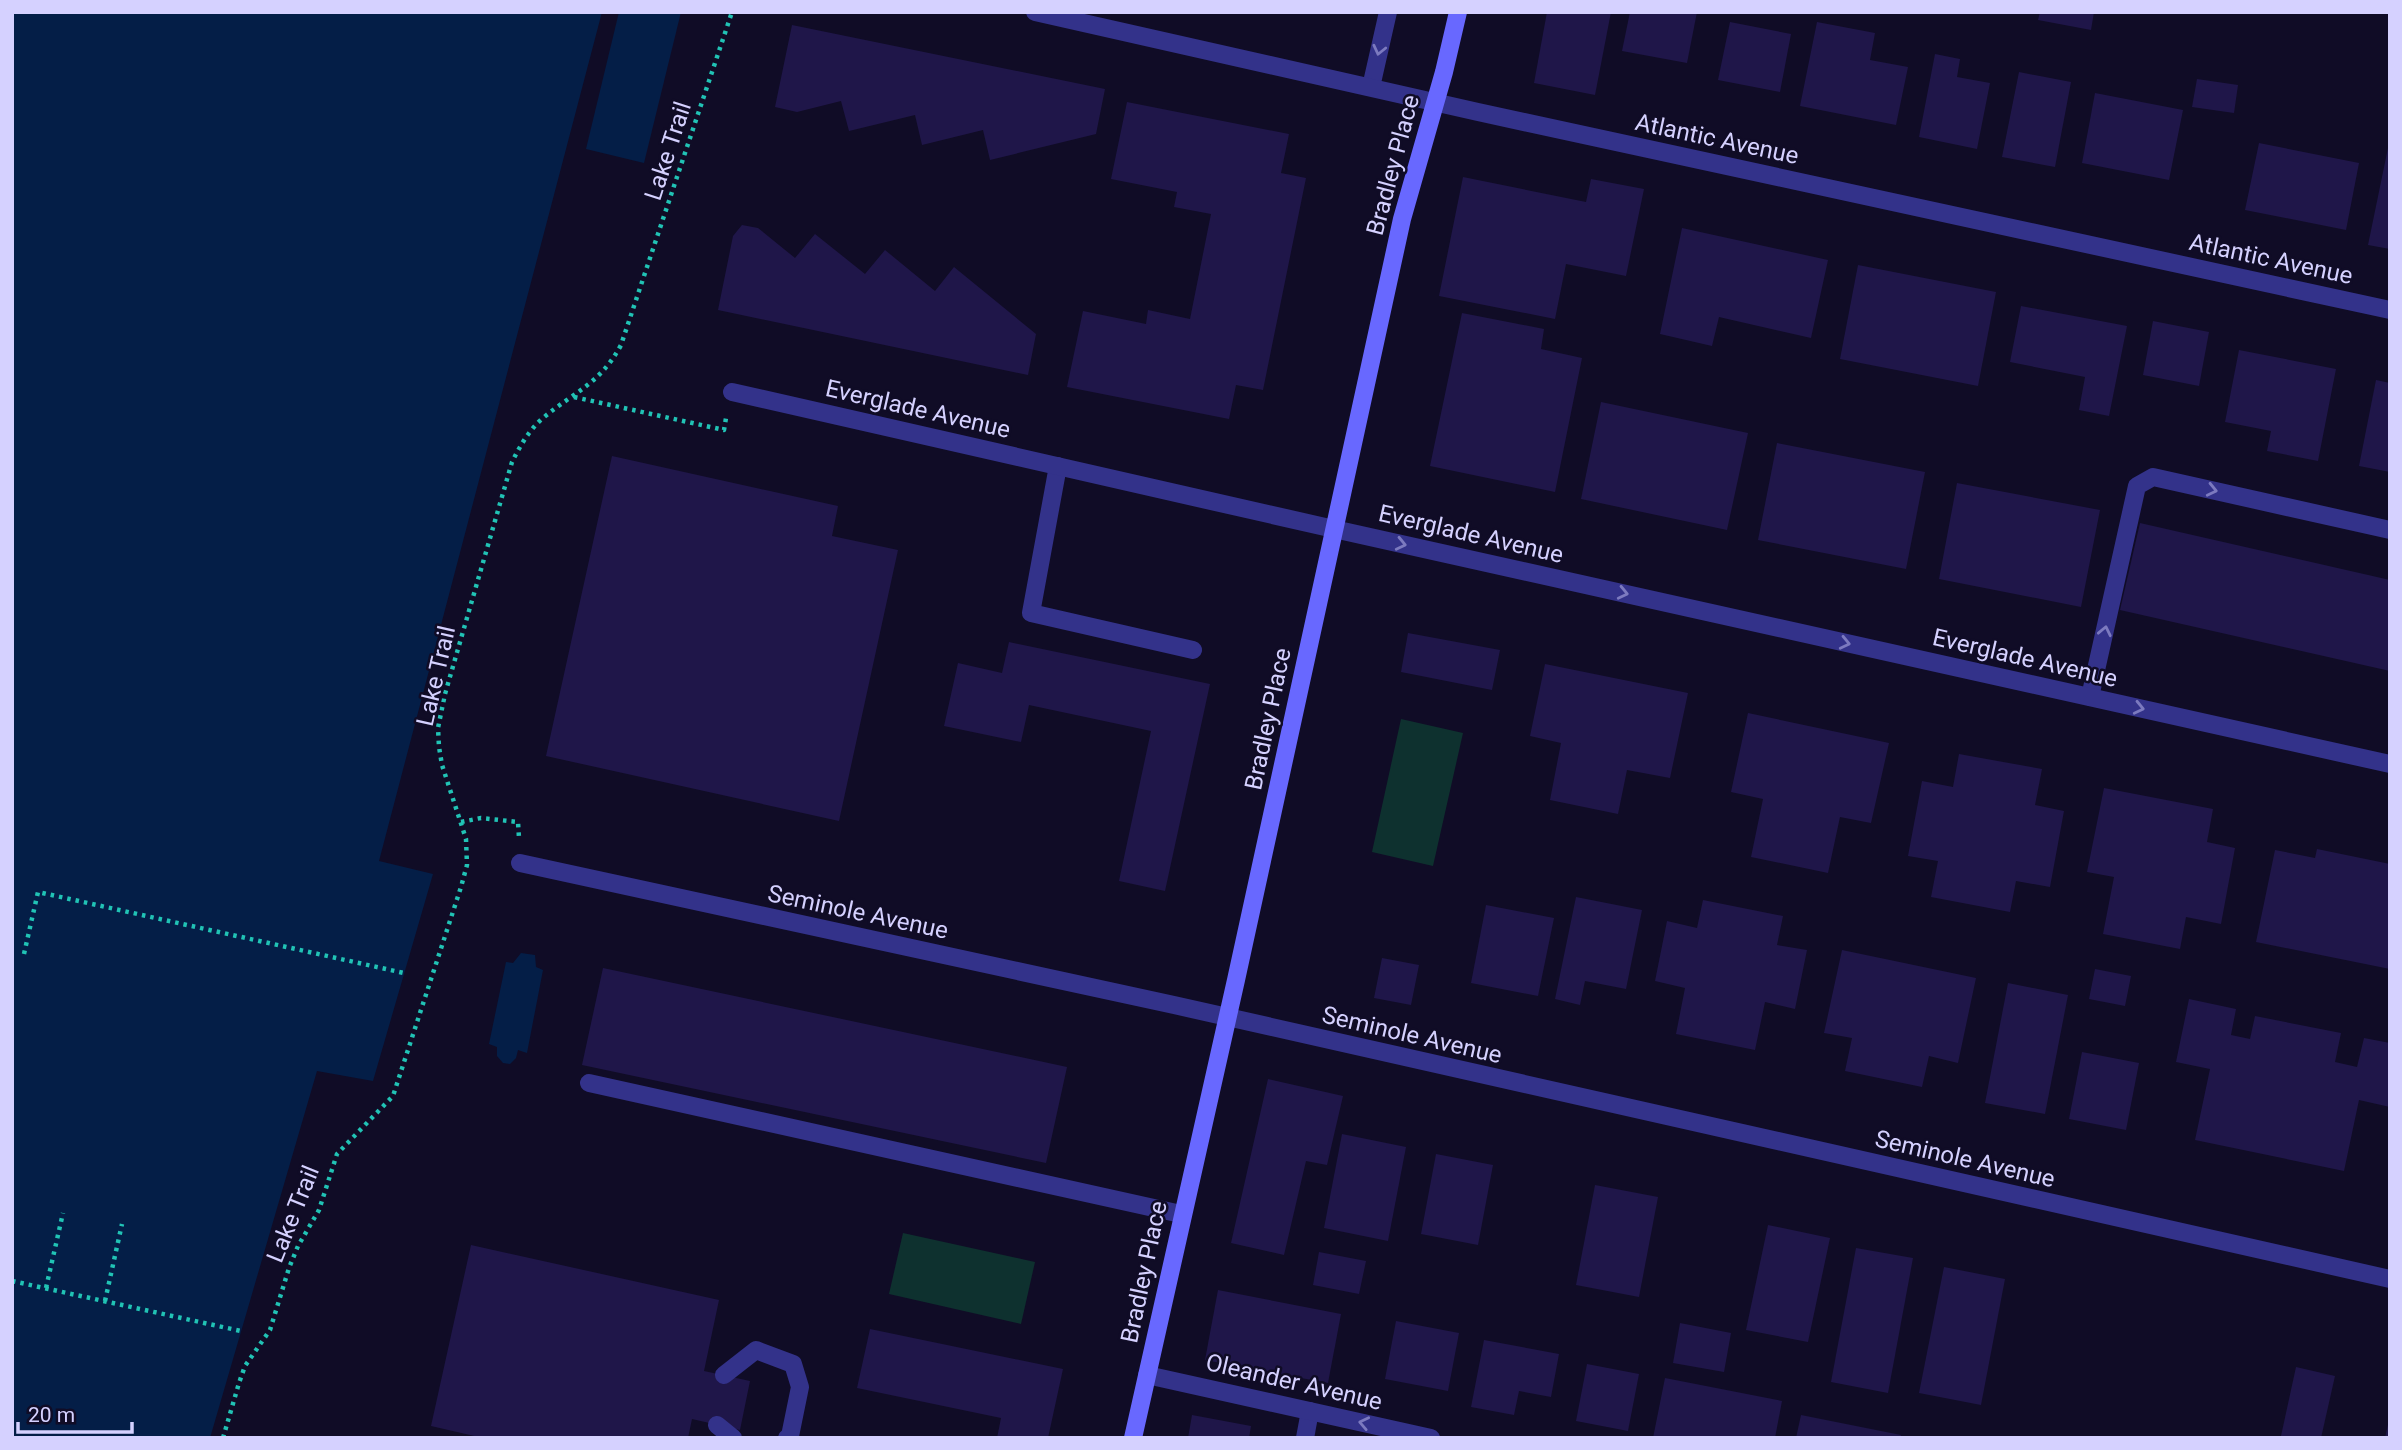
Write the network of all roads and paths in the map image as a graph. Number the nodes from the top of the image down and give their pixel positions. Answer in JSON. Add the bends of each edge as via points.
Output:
{"nodes":[{"id":1,"x":732,"y":12,"type":"edge"},
{"id":2,"x":1035,"y":12,"type":"edge"},
{"id":3,"x":1388,"y":12,"type":"edge"},
{"id":4,"x":1458,"y":12,"type":"edge"},
{"id":5,"x":1371,"y":87,"type":"junction"},
{"id":6,"x":1435,"y":101,"type":"junction"},
{"id":7,"x":2390,"y":310,"type":"edge"},
{"id":8,"x":732,"y":392,"type":"joint"},
{"id":9,"x":573,"y":397,"type":"junction"},
{"id":10,"x":1058,"y":466,"type":"junction"},
{"id":11,"x":1334,"y":529,"type":"junction"},
{"id":12,"x":2390,"y":530,"type":"edge"},
{"id":13,"x":1193,"y":650,"type":"dead end"},
{"id":14,"x":2090,"y":697,"type":"junction"},
{"id":15,"x":2390,"y":764,"type":"edge"},
{"id":16,"x":461,"y":822,"type":"junction"},
{"id":17,"x":520,"y":863,"type":"joint"},
{"id":18,"x":24,"y":954,"type":"dead end"},
{"id":19,"x":404,"y":973,"type":"dead end"},
{"id":20,"x":1227,"y":1017,"type":"junction"},
{"id":21,"x":589,"y":1083,"type":"dead end"},
{"id":22,"x":63,"y":1213,"type":"dead end"},
{"id":23,"x":1181,"y":1214,"type":"junction"},
{"id":24,"x":122,"y":1224,"type":"dead end"},
{"id":25,"x":2390,"y":1279,"type":"edge"},
{"id":26,"x":12,"y":1281,"type":"edge"},
{"id":27,"x":46,"y":1288,"type":"junction"},
{"id":28,"x":105,"y":1301,"type":"junction"},
{"id":29,"x":241,"y":1331,"type":"dead end"},
{"id":30,"x":724,"y":1375,"type":"dead end"},
{"id":31,"x":1147,"y":1375,"type":"junction"},
{"id":32,"x":1310,"y":1411,"type":"junction"},
{"id":33,"x":717,"y":1425,"type":"dead end"},
{"id":34,"x":223,"y":1438,"type":"edge"},
{"id":35,"x":733,"y":1438,"type":"edge"},
{"id":36,"x":788,"y":1438,"type":"edge"},
{"id":37,"x":1133,"y":1438,"type":"edge"},
{"id":38,"x":1305,"y":1438,"type":"edge"},
{"id":39,"x":1431,"y":1438,"type":"edge"}],
"edges":[{"from":1,"to":9,"type":"path","name":"Lake Trail","via":[[621,345],[591,384]]},
{"from":2,"to":5,"type":"street","name":"Atlantic Avenue"},
{"from":3,"to":5,"type":"street","one_way":true},
{"from":4,"to":6,"type":"street","name":"Bradley Place"},
{"from":5,"to":6,"type":"street","name":"Atlantic Avenue"},
{"from":6,"to":7,"type":"street","name":"Atlantic Avenue"},
{"from":6,"to":11,"type":"street","name":"Bradley Place","via":[[1402,219]]},
{"from":8,"to":9,"type":"path","via":[[724,430]]},
{"from":8,"to":10,"type":"street","name":"Everglade Avenue"},
{"from":9,"to":16,"type":"path","name":"Lake Trail","via":[[541,419],[512,462],[445,694],[439,747]]},
{"from":10,"to":11,"type":"street","name":"Everglade Avenue"},
{"from":10,"to":13,"type":"street","via":[[1031,614]]},
{"from":11,"to":14,"type":"street","name":"Everglade Avenue","one_way":true},
{"from":11,"to":20,"type":"street","name":"Bradley Place"},
{"from":14,"to":12,"type":"street","one_way":true,"via":[[2137,486],[2145,481],[2153,477]]},
{"from":14,"to":15,"type":"street","name":"Everglade Avenue","one_way":true},
{"from":16,"to":17,"type":"path","via":[[481,818],[518,822]]},
{"from":16,"to":34,"type":"path","name":"Lake Trail","via":[[467,865],[393,1096],[337,1154],[319,1210],[289,1268],[270,1330],[245,1366]]},
{"from":17,"to":20,"type":"street","name":"Seminole Avenue"},
{"from":18,"to":19,"type":"path","via":[[38,892]]},
{"from":20,"to":23,"type":"street","name":"Bradley Place"},
{"from":20,"to":25,"type":"street","name":"Seminole Avenue"},
{"from":21,"to":23,"type":"street"},
{"from":22,"to":27,"type":"path"},
{"from":23,"to":31,"type":"street","name":"Bradley Place"},
{"from":24,"to":28,"type":"path"},
{"from":26,"to":27,"type":"path"},
{"from":27,"to":28,"type":"path"},
{"from":28,"to":29,"type":"path"},
{"from":30,"to":36,"type":"street","via":[[756,1350],[793,1364],[800,1387]]},
{"from":31,"to":32,"type":"street","name":"Oleander Avenue"},
{"from":31,"to":37,"type":"street","name":"Bradley Place"},
{"from":32,"to":38,"type":"street"},
{"from":39,"to":32,"type":"street","name":"Oleander Avenue","one_way":true},
{"from":33,"to":35,"type":"street"}]}
